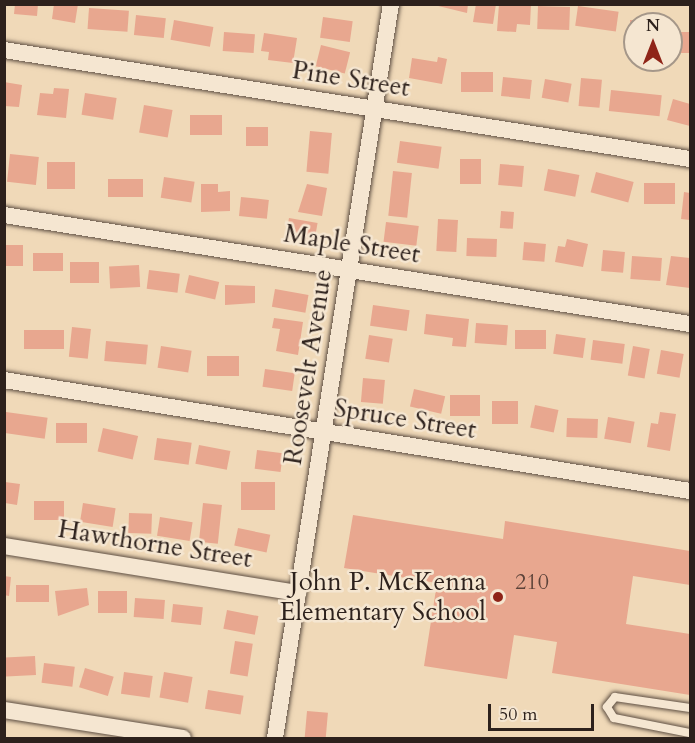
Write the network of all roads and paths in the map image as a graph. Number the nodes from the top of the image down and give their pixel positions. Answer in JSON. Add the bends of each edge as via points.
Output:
{"nodes":[{"id":1,"x":391,"y":4,"type":"edge"},
{"id":2,"x":4,"y":50,"type":"edge"},
{"id":3,"x":375,"y":109,"type":"junction"},
{"id":4,"x":690,"y":159,"type":"edge"},
{"id":5,"x":4,"y":215,"type":"edge"},
{"id":6,"x":349,"y":270,"type":"junction"},
{"id":7,"x":690,"y":324,"type":"edge"},
{"id":8,"x":4,"y":380,"type":"edge"},
{"id":9,"x":323,"y":432,"type":"junction"},
{"id":10,"x":690,"y":490,"type":"edge"},
{"id":11,"x":4,"y":546,"type":"edge"},
{"id":12,"x":298,"y":593,"type":"junction"},
{"id":13,"x":690,"y":708,"type":"edge"},
{"id":14,"x":4,"y":710,"type":"edge"},
{"id":15,"x":690,"y":733,"type":"edge"},
{"id":16,"x":183,"y":738,"type":"edge"},
{"id":17,"x":274,"y":738,"type":"edge"}],
"edges":[{"from":1,"to":3,"type":"street","name":"Roosevelt Avenue"},
{"from":2,"to":3,"type":"street","name":"Pine Street"},
{"from":3,"to":4,"type":"street","name":"Pine Street"},
{"from":3,"to":6,"type":"street","name":"Roosevelt Avenue"},
{"from":5,"to":6,"type":"street","name":"Maple Street"},
{"from":6,"to":7,"type":"street","name":"Maple Street"},
{"from":6,"to":9,"type":"street","name":"Roosevelt Avenue"},
{"from":8,"to":9,"type":"street","name":"Spruce Street"},
{"from":9,"to":10,"type":"street","name":"Spruce Street"},
{"from":9,"to":12,"type":"street","name":"Roosevelt Avenue"},
{"from":11,"to":12,"type":"street","name":"Hawthorne Street"},
{"from":12,"to":17,"type":"street","name":"Roosevelt Avenue"},
{"from":13,"to":15,"type":"lane","via":[[615,697],[607,706],[614,718]]},
{"from":14,"to":16,"type":"street"}]}
